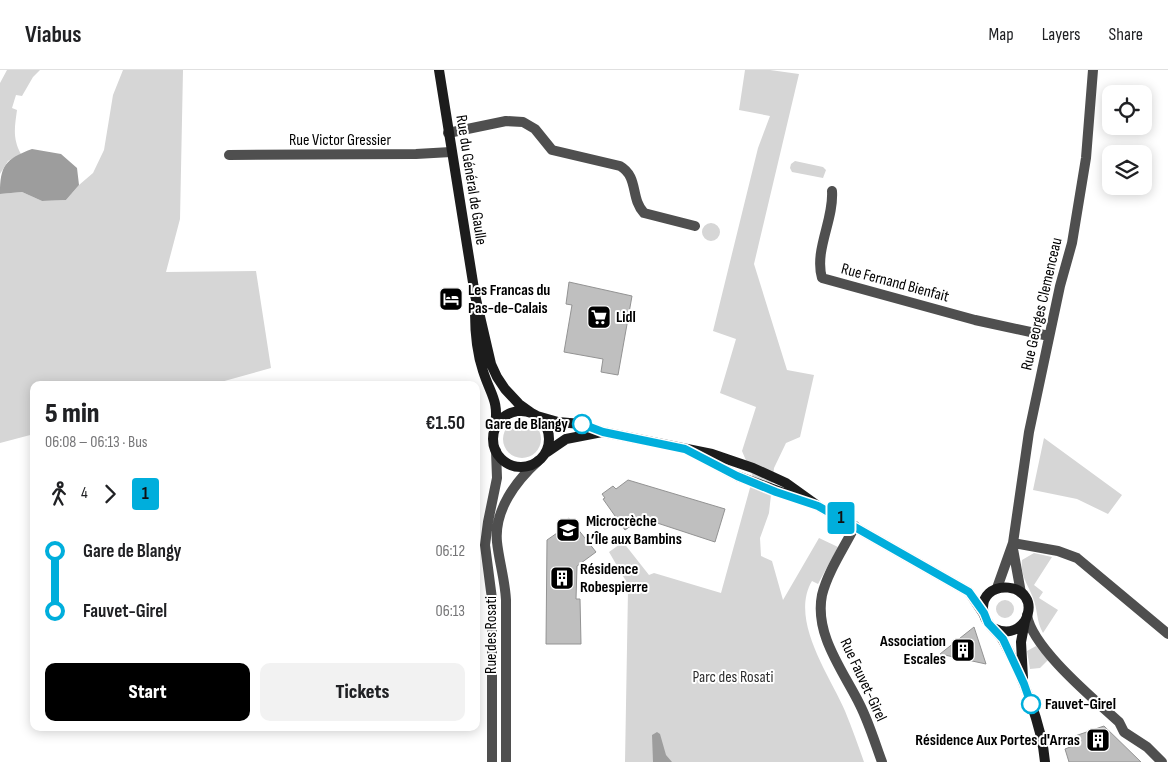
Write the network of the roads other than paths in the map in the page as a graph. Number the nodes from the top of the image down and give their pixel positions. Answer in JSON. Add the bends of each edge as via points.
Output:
{"nodes":[{"id":1,"x":439,"y":70,"type":"edge"},
{"id":2,"x":1093,"y":70,"type":"edge"},
{"id":3,"x":448,"y":133,"type":"junction"},
{"id":4,"x":452,"y":152,"type":"junction"},
{"id":5,"x":228,"y":156,"type":"dead end"},
{"id":6,"x":832,"y":191,"type":"dead end"},
{"id":7,"x":695,"y":226,"type":"dead end"},
{"id":8,"x":475,"y":295,"type":"junction"},
{"id":9,"x":1049,"y":336,"type":"junction"},
{"id":10,"x":535,"y":415,"type":"junction"},
{"id":11,"x":495,"y":430,"type":"junction"},
{"id":12,"x":603,"y":432,"type":"junction"},
{"id":13,"x":496,"y":451,"type":"junction"},
{"id":14,"x":541,"y":458,"type":"junction"},
{"id":15,"x":855,"y":526,"type":"junction"},
{"id":16,"x":1013,"y":543,"type":"junction"},
{"id":17,"x":995,"y":589,"type":"junction"},
{"id":18,"x":969,"y":592,"type":"junction"},
{"id":19,"x":1021,"y":593,"type":"junction"},
{"id":20,"x":984,"y":613,"type":"junction"},
{"id":21,"x":1026,"y":618,"type":"junction"},
{"id":22,"x":993,"y":628,"type":"junction"},
{"id":23,"x":1168,"y":634,"type":"edge"},
{"id":24,"x":1024,"y":684,"type":"junction"},
{"id":25,"x":1042,"y":744,"type":"junction"},
{"id":26,"x":492,"y":762,"type":"edge"},
{"id":27,"x":506,"y":762,"type":"edge"},
{"id":28,"x":882,"y":762,"type":"edge"},
{"id":29,"x":1044,"y":762,"type":"edge"},
{"id":30,"x":1052,"y":762,"type":"edge"},
{"id":31,"x":1162,"y":762,"type":"edge"}],
"edges":[{"from":1,"to":3,"type":"street","name":"Rue du Général de Gaulle"},
{"from":2,"to":9,"type":"street","name":"Rue Georges Clemenceau","via":[[1082,185],[1072,243]]},
{"from":3,"to":4,"type":"street","name":"Rue du Général de Gaulle"},
{"from":3,"to":7,"type":"street","via":[[523,122],[535,129],[552,150],[626,169],[633,180],[636,202],[644,213]]},
{"from":4,"to":5,"type":"street","name":"Rue Victor Gressier"},
{"from":4,"to":8,"type":"street","name":"Rue du Général de Gaulle"},
{"from":6,"to":9,"type":"street","name":"Rue Fernand Bienfait","via":[[832,205],[818,267],[822,278],[975,320]]},
{"from":8,"to":10,"type":"street","name":"Rue du Général de Gaulle","via":[[497,377],[511,395]]},
{"from":8,"to":11,"type":"street","name":"Rue du Général de Gaulle","via":[[480,362],[496,402]]},
{"from":9,"to":16,"type":"street","name":"Rue Georges Clemenceau","via":[[1029,432]]},
{"from":10,"to":11,"type":"street","via":[[520,411],[508,414]]},
{"from":10,"to":12,"type":"street"},
{"from":10,"to":14,"type":"street","via":[[548,433],[548,446]]},
{"from":11,"to":13,"type":"street"},
{"from":12,"to":14,"type":"street","via":[[566,439]]},
{"from":12,"to":15,"type":"street","via":[[724,457],[786,483],[818,506]]},
{"from":13,"to":14,"type":"street","via":[[504,461],[517,466],[530,466]]},
{"from":13,"to":26,"type":"street","name":"Rue des Rosati","via":[[497,478],[485,545],[492,599]]},
{"from":14,"to":27,"type":"street","name":"Rue des Rosati","via":[[512,489],[501,512],[497,533],[506,600]]},
{"from":15,"to":18,"type":"street"},
{"from":15,"to":28,"type":"street","name":"Rue Fauvet-Girel","via":[[826,583],[822,617],[834,656],[860,705]]},
{"from":16,"to":17,"type":"street"},
{"from":16,"to":19,"type":"street"},
{"from":16,"to":23,"type":"street","via":[[1066,552]]},
{"from":17,"to":18,"type":"street"},
{"from":17,"to":19,"type":"street","via":[[1012,587]]},
{"from":17,"to":20,"type":"street","via":[[985,600]]},
{"from":18,"to":20,"type":"street"},
{"from":19,"to":21,"type":"street","via":[[1027,602]]},
{"from":20,"to":22,"type":"street"},
{"from":21,"to":22,"type":"street","via":[[1012,631],[1002,632]]},
{"from":21,"to":24,"type":"street","via":[[1021,642]]},
{"from":21,"to":31,"type":"street","via":[[1046,651],[1119,722],[1124,732]]},
{"from":22,"to":24,"type":"street","via":[[1003,639]]},
{"from":24,"to":25,"type":"street"},
{"from":25,"to":29,"type":"street"},
{"from":25,"to":30,"type":"street"}]}
